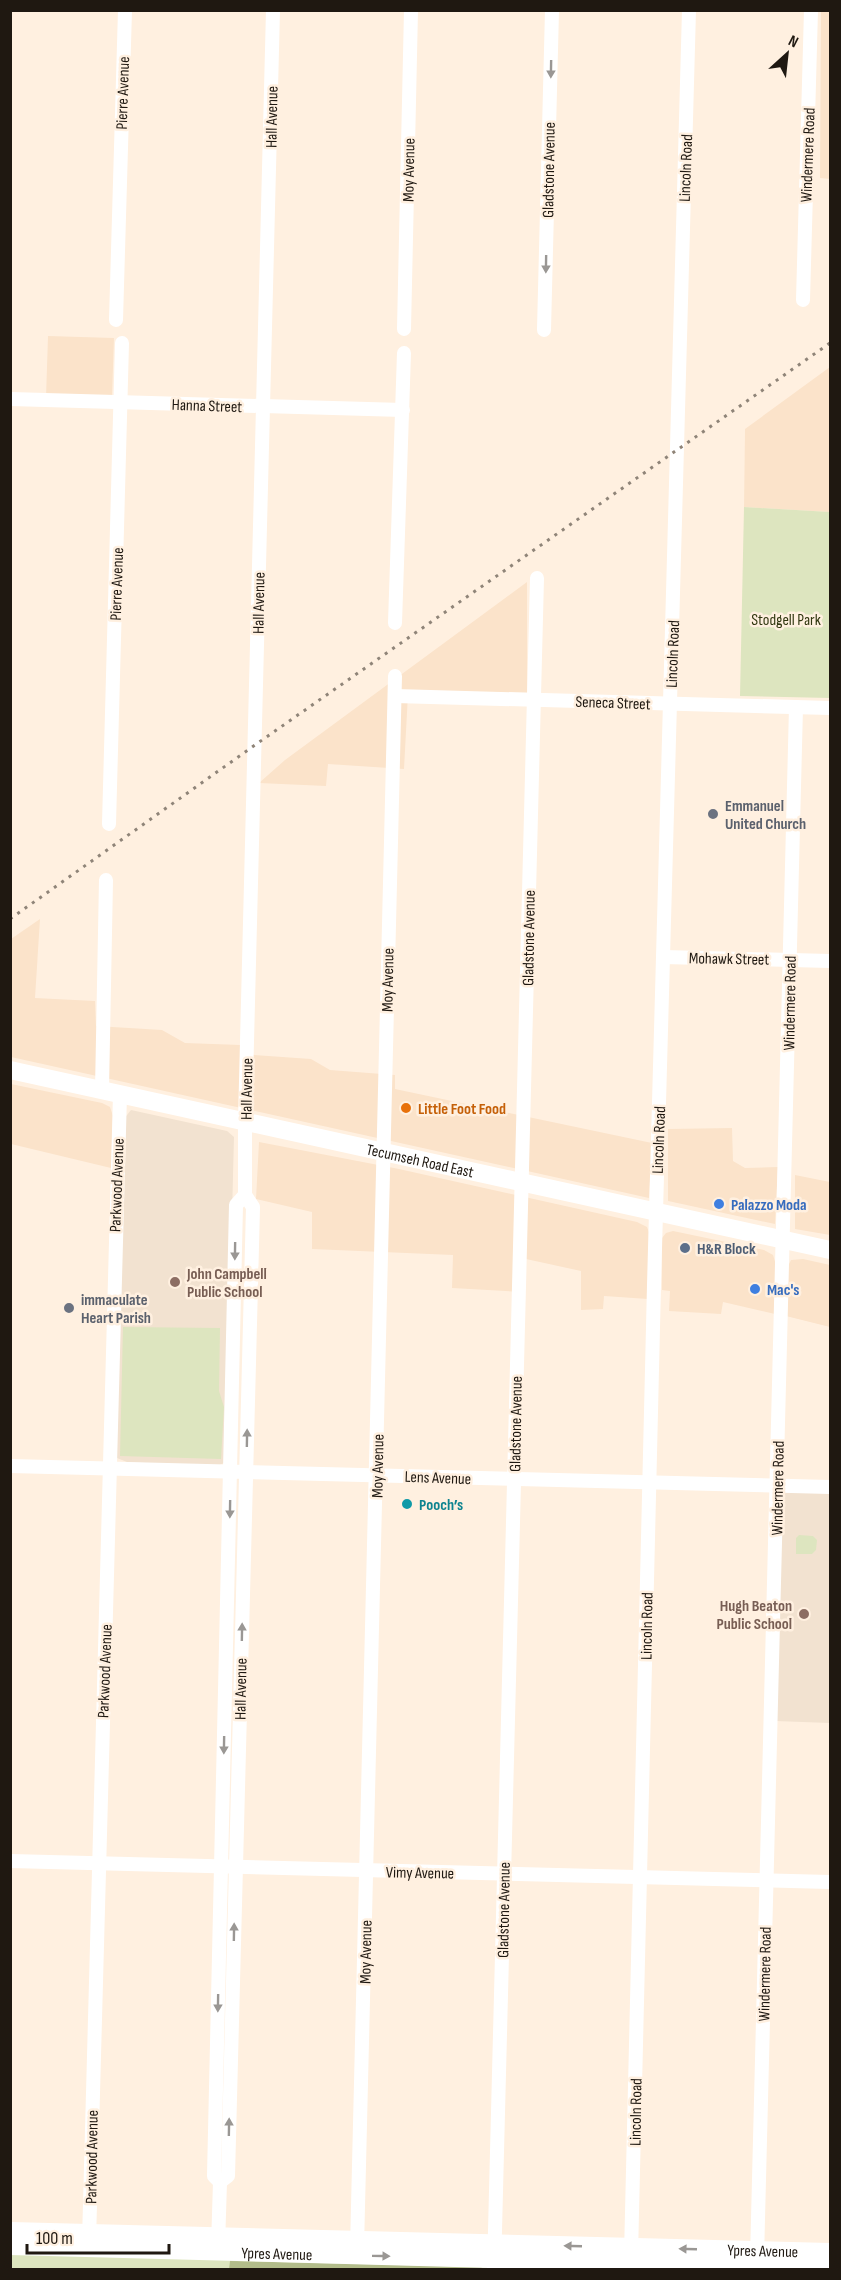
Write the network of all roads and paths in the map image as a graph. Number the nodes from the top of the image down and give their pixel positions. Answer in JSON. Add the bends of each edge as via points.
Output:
{"nodes":[{"id":1,"x":125,"y":10,"type":"edge"},
{"id":2,"x":273,"y":10,"type":"edge"},
{"id":3,"x":411,"y":10,"type":"edge"},
{"id":4,"x":552,"y":10,"type":"edge"},
{"id":5,"x":689,"y":10,"type":"edge"},
{"id":6,"x":811,"y":10,"type":"edge"},
{"id":7,"x":803,"y":300,"type":"dead end"},
{"id":8,"x":116,"y":320,"type":"dead end"},
{"id":9,"x":404,"y":329,"type":"dead end"},
{"id":10,"x":544,"y":330,"type":"dead end"},
{"id":11,"x":122,"y":343,"type":"dead end"},
{"id":12,"x":404,"y":353,"type":"dead end"},
{"id":13,"x":10,"y":399,"type":"edge"},
{"id":14,"x":121,"y":403,"type":"junction"},
{"id":15,"x":263,"y":406,"type":"junction"},
{"id":16,"x":403,"y":410,"type":"junction"},
{"id":17,"x":537,"y":578,"type":"dead end"},
{"id":18,"x":395,"y":623,"type":"dead end"},
{"id":19,"x":395,"y":676,"type":"dead end"},
{"id":20,"x":394,"y":696,"type":"junction"},
{"id":21,"x":534,"y":700,"type":"junction"},
{"id":22,"x":670,"y":704,"type":"junction"},
{"id":23,"x":796,"y":707,"type":"junction"},
{"id":24,"x":831,"y":708,"type":"edge"},
{"id":25,"x":110,"y":824,"type":"dead end"},
{"id":26,"x":106,"y":880,"type":"dead end"},
{"id":27,"x":663,"y":957,"type":"junction"},
{"id":28,"x":790,"y":960,"type":"junction"},
{"id":29,"x":831,"y":961,"type":"edge"},
{"id":30,"x":10,"y":1070,"type":"edge"},
{"id":31,"x":111,"y":1092,"type":"junction"},
{"id":32,"x":245,"y":1121,"type":"junction"},
{"id":33,"x":383,"y":1152,"type":"junction"},
{"id":34,"x":522,"y":1182,"type":"junction"},
{"id":35,"x":245,"y":1195,"type":"junction"},
{"id":36,"x":656,"y":1212,"type":"junction"},
{"id":37,"x":783,"y":1240,"type":"junction"},
{"id":38,"x":831,"y":1250,"type":"edge"},
{"id":39,"x":10,"y":1466,"type":"edge"},
{"id":40,"x":109,"y":1468,"type":"junction"},
{"id":41,"x":230,"y":1472,"type":"junction"},
{"id":42,"x":246,"y":1472,"type":"junction"},
{"id":43,"x":376,"y":1476,"type":"junction"},
{"id":44,"x":514,"y":1479,"type":"junction"},
{"id":45,"x":650,"y":1483,"type":"junction"},
{"id":46,"x":777,"y":1486,"type":"junction"},
{"id":47,"x":831,"y":1487,"type":"edge"},
{"id":48,"x":10,"y":1861,"type":"edge"},
{"id":49,"x":98,"y":1864,"type":"junction"},
{"id":50,"x":221,"y":1867,"type":"junction"},
{"id":51,"x":236,"y":1867,"type":"junction"},
{"id":52,"x":366,"y":1870,"type":"junction"},
{"id":53,"x":504,"y":1874,"type":"junction"},
{"id":54,"x":640,"y":1877,"type":"junction"},
{"id":55,"x":766,"y":1881,"type":"junction"},
{"id":56,"x":831,"y":1882,"type":"edge"},
{"id":57,"x":220,"y":2182,"type":"junction"},
{"id":58,"x":10,"y":2231,"type":"edge"},
{"id":59,"x":89,"y":2241,"type":"junction"},
{"id":60,"x":218,"y":2244,"type":"junction"},
{"id":61,"x":10,"y":2246,"type":"edge"},
{"id":62,"x":357,"y":2248,"type":"junction"},
{"id":63,"x":831,"y":2252,"type":"edge"},
{"id":64,"x":494,"y":2258,"type":"edge"},
{"id":65,"x":631,"y":2260,"type":"edge"},
{"id":66,"x":756,"y":2262,"type":"edge"},
{"id":67,"x":831,"y":2268,"type":"edge"}],
"edges":[{"from":1,"to":8,"type":"street","name":"Pierre Avenue"},
{"from":2,"to":15,"type":"street","name":"Hall Avenue"},
{"from":3,"to":9,"type":"street","name":"Moy Avenue"},
{"from":4,"to":10,"type":"street","name":"Gladstone Avenue","one_way":true},
{"from":5,"to":22,"type":"street","name":"Lincoln Road"},
{"from":6,"to":7,"type":"street","name":"Windermere Road"},
{"from":11,"to":14,"type":"street","name":"Pierre Avenue"},
{"from":12,"to":16,"type":"street"},
{"from":13,"to":14,"type":"street","name":"Hanna Street"},
{"from":14,"to":15,"type":"street","name":"Hanna Street"},
{"from":14,"to":25,"type":"street","name":"Pierre Avenue"},
{"from":15,"to":16,"type":"street","name":"Hanna Street"},
{"from":15,"to":32,"type":"street","name":"Hall Avenue"},
{"from":16,"to":18,"type":"street"},
{"from":17,"to":21,"type":"street","name":"Gladstone Avenue"},
{"from":19,"to":20,"type":"street","name":"Moy Avenue"},
{"from":20,"to":21,"type":"street","name":"Seneca Street"},
{"from":20,"to":33,"type":"street","name":"Moy Avenue"},
{"from":21,"to":22,"type":"street","name":"Seneca Street"},
{"from":21,"to":34,"type":"street","name":"Gladstone Avenue"},
{"from":22,"to":23,"type":"street","name":"Seneca Street"},
{"from":22,"to":27,"type":"street","name":"Lincoln Road"},
{"from":23,"to":24,"type":"street","name":"Seneca Street"},
{"from":23,"to":28,"type":"street","name":"Windermere Road"},
{"from":26,"to":31,"type":"street"},
{"from":27,"to":28,"type":"street","name":"Mohawk Street"},
{"from":27,"to":36,"type":"street","name":"Lincoln Road"},
{"from":28,"to":29,"type":"street","name":"Mohawk Street"},
{"from":28,"to":37,"type":"street","name":"Windermere Road"},
{"from":30,"to":31,"type":"main road","name":"Tecumseh Road East"},
{"from":31,"to":32,"type":"main road","name":"Tecumseh Road East"},
{"from":31,"to":40,"type":"street","name":"Parkwood Avenue"},
{"from":32,"to":33,"type":"main road","name":"Tecumseh Road East"},
{"from":32,"to":35,"type":"street","name":"Hall Avenue"},
{"from":33,"to":34,"type":"main road","name":"Tecumseh Road East"},
{"from":33,"to":43,"type":"street","name":"Moy Avenue"},
{"from":34,"to":36,"type":"main road","name":"Tecumseh Road East"},
{"from":34,"to":44,"type":"street","name":"Gladstone Avenue"},
{"from":35,"to":41,"type":"street","name":"Hall Avenue","one_way":true,"via":[[237,1205]]},
{"from":42,"to":35,"type":"street","name":"Hall Avenue","one_way":true,"via":[[253,1207]]},
{"from":36,"to":37,"type":"main road","name":"Tecumseh Road East"},
{"from":36,"to":45,"type":"street","name":"Lincoln Road"},
{"from":37,"to":38,"type":"main road","name":"Tecumseh Road East"},
{"from":37,"to":46,"type":"street","name":"Windermere Road"},
{"from":39,"to":40,"type":"street","name":"Lens Avenue"},
{"from":40,"to":41,"type":"street","name":"Lens Avenue"},
{"from":40,"to":49,"type":"street","name":"Parkwood Avenue"},
{"from":41,"to":42,"type":"street","name":"Lens Avenue"},
{"from":41,"to":50,"type":"street","name":"Hall Avenue","one_way":true},
{"from":42,"to":43,"type":"street","name":"Lens Avenue"},
{"from":51,"to":42,"type":"street","name":"Hall Avenue","one_way":true},
{"from":43,"to":44,"type":"street","name":"Lens Avenue"},
{"from":43,"to":52,"type":"street","name":"Moy Avenue"},
{"from":44,"to":45,"type":"street","name":"Lens Avenue"},
{"from":44,"to":53,"type":"street","name":"Gladstone Avenue"},
{"from":45,"to":46,"type":"street","name":"Lens Avenue"},
{"from":45,"to":54,"type":"street","name":"Lincoln Road"},
{"from":46,"to":47,"type":"street","name":"Lens Avenue"},
{"from":46,"to":55,"type":"street","name":"Windermere Road"},
{"from":48,"to":49,"type":"street","name":"Vimy Avenue"},
{"from":49,"to":50,"type":"street","name":"Vimy Avenue"},
{"from":49,"to":59,"type":"street","name":"Parkwood Avenue"},
{"from":50,"to":51,"type":"street","name":"Vimy Avenue"},
{"from":50,"to":57,"type":"street","name":"Hall Avenue","one_way":true,"via":[[214,2176]]},
{"from":51,"to":52,"type":"street","name":"Vimy Avenue"},
{"from":57,"to":51,"type":"street","name":"Hall Avenue","one_way":true,"via":[[228,2176]]},
{"from":52,"to":53,"type":"street","name":"Vimy Avenue"},
{"from":52,"to":62,"type":"street","name":"Moy Avenue"},
{"from":53,"to":54,"type":"street","name":"Vimy Avenue"},
{"from":53,"to":64,"type":"street","name":"Gladstone Avenue"},
{"from":54,"to":55,"type":"street","name":"Vimy Avenue"},
{"from":54,"to":65,"type":"street","name":"Lincoln Road"},
{"from":55,"to":56,"type":"street","name":"Vimy Avenue"},
{"from":55,"to":66,"type":"street","name":"Windermere Road"},
{"from":57,"to":60,"type":"street","name":"Hall Avenue"},
{"from":58,"to":59,"type":"main road","name":"Ypres Avenue"},
{"from":59,"to":60,"type":"main road","name":"Ypres Avenue"},
{"from":59,"to":61,"type":"main road","name":"Ypres Avenue"},
{"from":60,"to":62,"type":"main road","name":"Ypres Avenue"},
{"from":62,"to":64,"type":"main road","name":"Ypres Avenue"},
{"from":63,"to":66,"type":"main road","name":"Ypres Avenue"},
{"from":64,"to":65,"type":"main road","name":"Ypres Avenue"},
{"from":65,"to":66,"type":"main road","name":"Ypres Avenue"},
{"from":66,"to":67,"type":"main road","name":"Ypres Avenue"}]}
